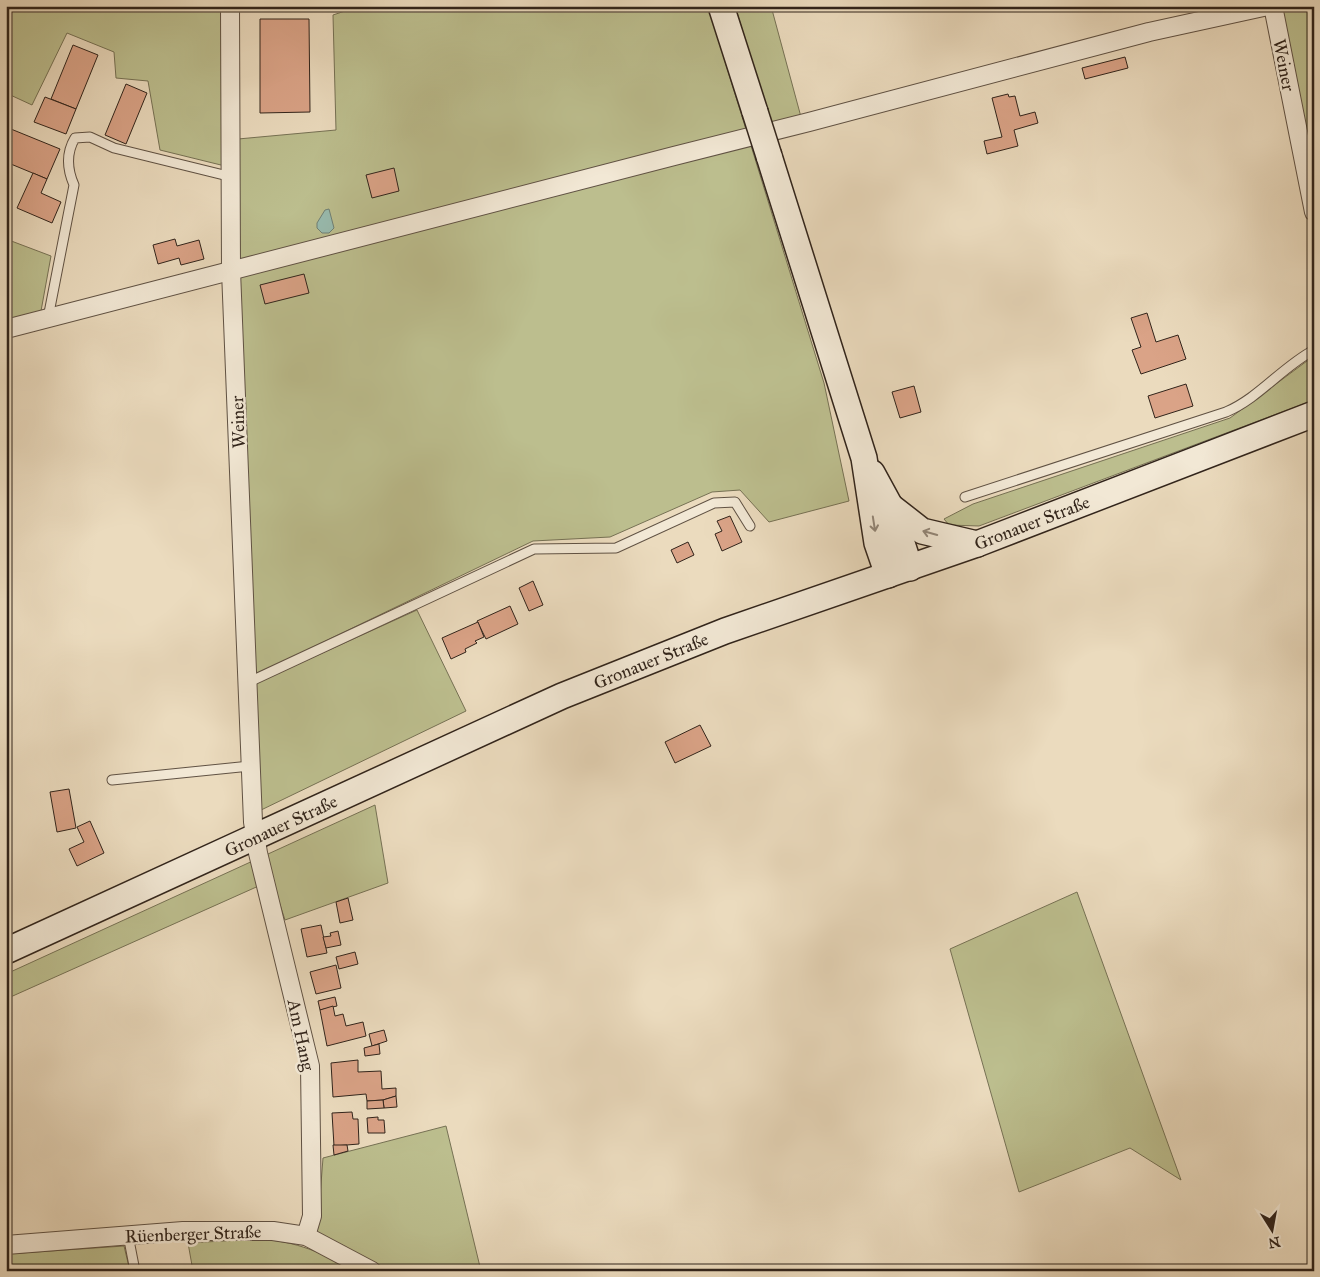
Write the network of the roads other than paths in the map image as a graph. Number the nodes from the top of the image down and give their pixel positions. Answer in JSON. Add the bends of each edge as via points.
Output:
{"nodes":[{"id":1,"x":230,"y":6,"type":"edge"},
{"id":2,"x":721,"y":6,"type":"edge"},
{"id":3,"x":1268,"y":6,"type":"edge"},
{"id":4,"x":1273,"y":6,"type":"edge"},
{"id":5,"x":232,"y":177,"type":"junction"},
{"id":6,"x":1314,"y":212,"type":"edge"},
{"id":7,"x":231,"y":271,"type":"junction"},
{"id":8,"x":48,"y":318,"type":"junction"},
{"id":9,"x":6,"y":329,"type":"edge"},
{"id":10,"x":1314,"y":350,"type":"edge"},
{"id":11,"x":1314,"y":414,"type":"edge"},
{"id":12,"x":864,"y":458,"type":"junction"},
{"id":13,"x":965,"y":498,"type":"dead end"},
{"id":14,"x":890,"y":506,"type":"junction"},
{"id":15,"x":750,"y":526,"type":"dead end"},
{"id":16,"x":978,"y":544,"type":"junction"},
{"id":17,"x":899,"y":572,"type":"junction"},
{"id":18,"x":249,"y":682,"type":"junction"},
{"id":19,"x":250,"y":766,"type":"junction"},
{"id":20,"x":112,"y":780,"type":"dead end"},
{"id":21,"x":255,"y":838,"type":"junction"},
{"id":22,"x":6,"y":951,"type":"edge"},
{"id":23,"x":128,"y":1235,"type":"junction"},
{"id":24,"x":306,"y":1236,"type":"junction"},
{"id":25,"x":6,"y":1245,"type":"edge"},
{"id":26,"x":135,"y":1271,"type":"edge"},
{"id":27,"x":372,"y":1271,"type":"edge"}],
"edges":[{"from":1,"to":5,"type":"street","name":"Weiner"},
{"from":2,"to":12,"type":"main road","bridge":true},
{"from":3,"to":7,"type":"street","via":[[1149,32]]},
{"from":4,"to":6,"type":"street","name":"Weiner"},
{"from":5,"to":7,"type":"street","name":"Weiner"},
{"from":5,"to":8,"type":"lane","via":[[114,148],[90,137],[75,138],[70,147],[68,171],[74,185]]},
{"from":7,"to":8,"type":"street"},
{"from":7,"to":18,"type":"street","name":"Weiner"},
{"from":8,"to":9,"type":"street"},
{"from":10,"to":13,"type":"lane","via":[[1239,406],[1226,412]]},
{"from":11,"to":16,"type":"main road","name":"Gronauer Straße"},
{"from":12,"to":14,"type":"main road"},
{"from":12,"to":17,"type":"main road","one_way":true,"via":[[877,543]]},
{"from":16,"to":14,"type":"main road","one_way":true,"via":[[922,530]]},
{"from":14,"to":17,"type":"main road"},
{"from":15,"to":18,"type":"lane","via":[[735,502],[714,503],[616,548],[534,550]]},
{"from":16,"to":17,"type":"main road","name":"Gronauer Straße"},
{"from":17,"to":21,"type":"main road","name":"Gronauer Straße","via":[[725,631],[562,696]]},
{"from":18,"to":19,"type":"street","name":"Weiner"},
{"from":19,"to":20,"type":"lane"},
{"from":19,"to":21,"type":"street","name":"Weiner"},
{"from":21,"to":22,"type":"main road","name":"Gronauer Straße"},
{"from":21,"to":24,"type":"street","name":"Am Hang","via":[[310,1066],[312,1216]]},
{"from":23,"to":24,"type":"street","name":"Rüenberger Straße","via":[[182,1231],[273,1231]]},
{"from":23,"to":25,"type":"street","name":"Rüenberger Straße"},
{"from":23,"to":26,"type":"lane"},
{"from":24,"to":27,"type":"street","name":"Rüenberger Straße"}]}
